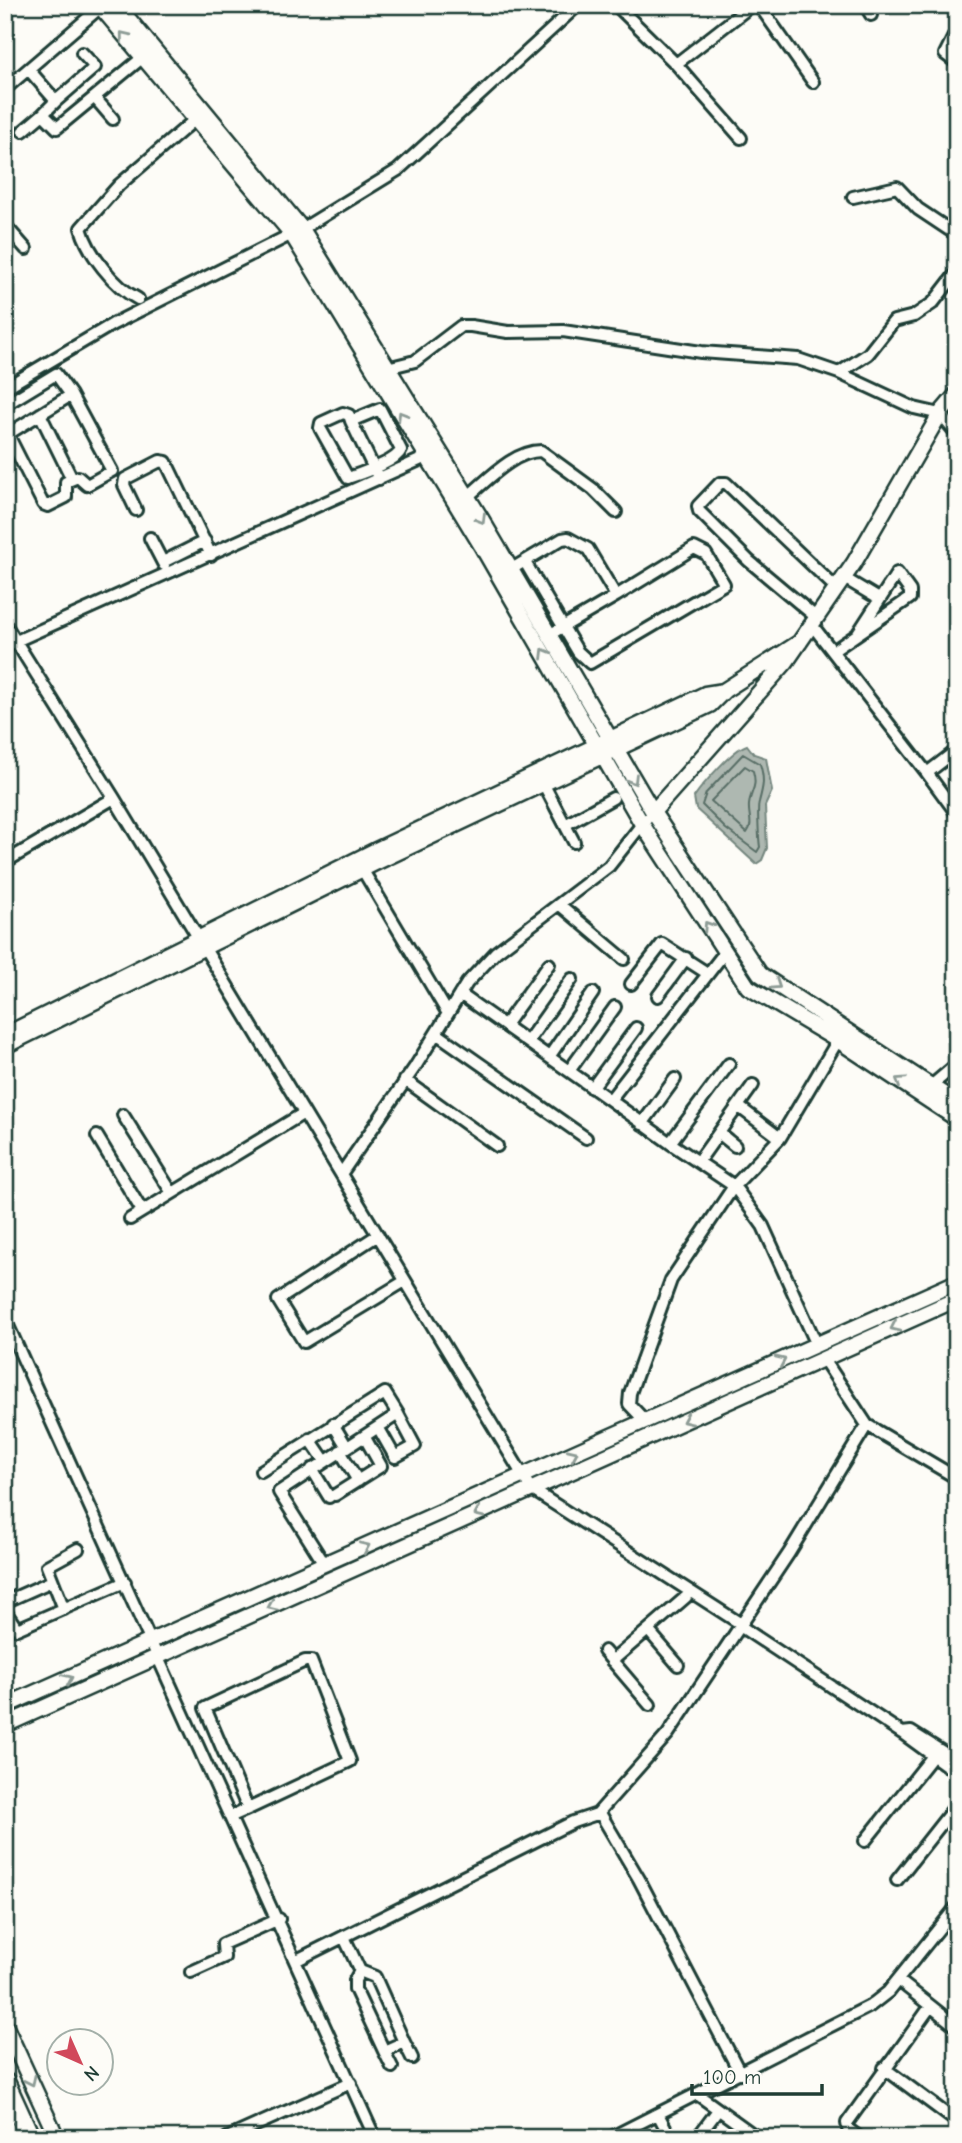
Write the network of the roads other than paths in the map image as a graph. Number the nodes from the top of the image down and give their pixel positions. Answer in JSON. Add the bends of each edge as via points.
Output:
{"nodes":[{"id":1,"x":117,"y":5,"type":"edge"},
{"id":2,"x":578,"y":5,"type":"edge"},
{"id":3,"x":617,"y":5,"type":"edge"},
{"id":4,"x":752,"y":5,"type":"edge"},
{"id":5,"x":759,"y":5,"type":"edge"},
{"id":6,"x":101,"y":6,"type":"edge"},
{"id":7,"x":954,"y":36,"type":"dead end"},
{"id":8,"x":82,"y":53,"type":"dead end"},
{"id":9,"x":142,"y":58,"type":"junction"},
{"id":10,"x":957,"y":63,"type":"edge"},
{"id":11,"x":676,"y":64,"type":"junction"},
{"id":12,"x":95,"y":67,"type":"junction"},
{"id":13,"x":29,"y":70,"type":"junction"},
{"id":14,"x":813,"y":82,"type":"dead end"},
{"id":15,"x":110,"y":85,"type":"junction"},
{"id":16,"x":5,"y":89,"type":"edge"},
{"id":17,"x":95,"y":98,"type":"junction"},
{"id":18,"x":56,"y":101,"type":"junction"},
{"id":19,"x":43,"y":114,"type":"junction"},
{"id":20,"x":199,"y":116,"type":"junction"},
{"id":21,"x":113,"y":119,"type":"dead end"},
{"id":22,"x":23,"y":131,"type":"dead end"},
{"id":23,"x":741,"y":138,"type":"dead end"},
{"id":24,"x":853,"y":197,"type":"dead end"},
{"id":25,"x":5,"y":225,"type":"edge"},
{"id":26,"x":296,"y":231,"type":"junction"},
{"id":27,"x":957,"y":235,"type":"edge"},
{"id":28,"x":26,"y":249,"type":"dead end"},
{"id":29,"x":957,"y":272,"type":"edge"},
{"id":30,"x":138,"y":299,"type":"dead end"},
{"id":31,"x":387,"y":368,"type":"junction"},
{"id":32,"x":839,"y":373,"type":"junction"},
{"id":33,"x":5,"y":388,"type":"edge"},
{"id":34,"x":957,"y":394,"type":"edge"},
{"id":35,"x":71,"y":395,"type":"junction"},
{"id":36,"x":5,"y":405,"type":"edge"},
{"id":37,"x":40,"y":414,"type":"junction"},
{"id":38,"x":940,"y":414,"type":"junction"},
{"id":39,"x":351,"y":421,"type":"junction"},
{"id":40,"x":6,"y":431,"type":"edge"},
{"id":41,"x":957,"y":434,"type":"edge"},
{"id":42,"x":433,"y":454,"type":"junction"},
{"id":43,"x":374,"y":467,"type":"junction"},
{"id":44,"x":72,"y":479,"type":"junction"},
{"id":45,"x":379,"y":479,"type":"junction"},
{"id":46,"x":467,"y":497,"type":"junction"},
{"id":47,"x":136,"y":510,"type":"dead end"},
{"id":48,"x":616,"y":512,"type":"dead end"},
{"id":49,"x":150,"y":538,"type":"dead end"},
{"id":50,"x":205,"y":541,"type":"junction"},
{"id":51,"x":211,"y":555,"type":"junction"},
{"id":52,"x":163,"y":562,"type":"junction"},
{"id":53,"x":525,"y":562,"type":"junction"},
{"id":54,"x":510,"y":570,"type":"junction"},
{"id":55,"x":169,"y":574,"type":"junction"},
{"id":56,"x":840,"y":583,"type":"junction"},
{"id":57,"x":616,"y":596,"type":"junction"},
{"id":58,"x":879,"y":599,"type":"junction"},
{"id":59,"x":814,"y":621,"type":"junction"},
{"id":60,"x":5,"y":624,"type":"edge"},
{"id":61,"x":563,"y":627,"type":"junction"},
{"id":62,"x":858,"y":633,"type":"junction"},
{"id":63,"x":548,"y":635,"type":"junction"},
{"id":64,"x":17,"y":642,"type":"junction"},
{"id":65,"x":800,"y":642,"type":"junction"},
{"id":66,"x":5,"y":646,"type":"edge"},
{"id":67,"x":833,"y":650,"type":"junction"},
{"id":68,"x":607,"y":747,"type":"junction"},
{"id":69,"x":957,"y":750,"type":"edge"},
{"id":70,"x":928,"y":773,"type":"junction"},
{"id":71,"x":543,"y":783,"type":"junction"},
{"id":72,"x":114,"y":798,"type":"junction"},
{"id":73,"x":613,"y":798,"type":"dead end"},
{"id":74,"x":653,"y":812,"type":"junction"},
{"id":75,"x":957,"y":814,"type":"edge"},
{"id":76,"x":642,"y":824,"type":"junction"},
{"id":77,"x":565,"y":825,"type":"junction"},
{"id":78,"x":574,"y":842,"type":"dead end"},
{"id":79,"x":5,"y":862,"type":"edge"},
{"id":80,"x":362,"y":869,"type":"junction"},
{"id":81,"x":560,"y":905,"type":"junction"},
{"id":82,"x":201,"y":943,"type":"junction"},
{"id":83,"x":725,"y":952,"type":"junction"},
{"id":84,"x":686,"y":958,"type":"junction"},
{"id":85,"x":624,"y":959,"type":"dead end"},
{"id":86,"x":549,"y":964,"type":"dead end"},
{"id":87,"x":708,"y":973,"type":"junction"},
{"id":88,"x":572,"y":979,"type":"dead end"},
{"id":89,"x":631,"y":984,"type":"dead end"},
{"id":90,"x":593,"y":993,"type":"dead end"},
{"id":91,"x":460,"y":994,"type":"junction"},
{"id":92,"x":658,"y":996,"type":"dead end"},
{"id":93,"x":615,"y":1007,"type":"dead end"},
{"id":94,"x":447,"y":1012,"type":"junction"},
{"id":95,"x":505,"y":1025,"type":"junction"},
{"id":96,"x":636,"y":1028,"type":"dead end"},
{"id":97,"x":436,"y":1033,"type":"junction"},
{"id":98,"x":5,"y":1035,"type":"edge"},
{"id":99,"x":838,"y":1040,"type":"junction"},
{"id":100,"x":528,"y":1041,"type":"junction"},
{"id":101,"x":5,"y":1046,"type":"edge"},
{"id":102,"x":549,"y":1057,"type":"junction"},
{"id":103,"x":957,"y":1063,"type":"edge"},
{"id":104,"x":729,"y":1064,"type":"dead end"},
{"id":105,"x":569,"y":1071,"type":"junction"},
{"id":106,"x":675,"y":1079,"type":"dead end"},
{"id":107,"x":405,"y":1080,"type":"junction"},
{"id":108,"x":753,"y":1085,"type":"dead end"},
{"id":109,"x":931,"y":1086,"type":"junction"},
{"id":110,"x":592,"y":1088,"type":"junction"},
{"id":111,"x":610,"y":1100,"type":"junction"},
{"id":112,"x":957,"y":1104,"type":"edge"},
{"id":113,"x":738,"y":1106,"type":"junction"},
{"id":114,"x":304,"y":1113,"type":"junction"},
{"id":115,"x":123,"y":1115,"type":"dead end"},
{"id":116,"x":957,"y":1119,"type":"edge"},
{"id":117,"x":642,"y":1124,"type":"junction"},
{"id":118,"x":719,"y":1133,"type":"junction"},
{"id":119,"x":97,"y":1136,"type":"dead end"},
{"id":120,"x":586,"y":1138,"type":"dead end"},
{"id":121,"x":780,"y":1138,"type":"junction"},
{"id":122,"x":670,"y":1143,"type":"junction"},
{"id":123,"x":497,"y":1146,"type":"dead end"},
{"id":124,"x":735,"y":1146,"type":"dead end"},
{"id":125,"x":698,"y":1162,"type":"junction"},
{"id":126,"x":341,"y":1174,"type":"junction"},
{"id":127,"x":734,"y":1186,"type":"junction"},
{"id":128,"x":172,"y":1193,"type":"junction"},
{"id":129,"x":142,"y":1211,"type":"junction"},
{"id":130,"x":130,"y":1219,"type":"dead end"},
{"id":131,"x":378,"y":1235,"type":"junction"},
{"id":132,"x":405,"y":1281,"type":"junction"},
{"id":133,"x":957,"y":1282,"type":"edge"},
{"id":134,"x":271,"y":1289,"type":"dead end"},
{"id":135,"x":957,"y":1299,"type":"edge"},
{"id":136,"x":278,"y":1300,"type":"junction"},
{"id":137,"x":5,"y":1319,"type":"edge"},
{"id":138,"x":304,"y":1342,"type":"junction"},
{"id":139,"x":820,"y":1352,"type":"junction"},
{"id":140,"x":311,"y":1354,"type":"dead end"},
{"id":141,"x":398,"y":1414,"type":"junction"},
{"id":142,"x":646,"y":1422,"type":"junction"},
{"id":143,"x":333,"y":1424,"type":"junction"},
{"id":144,"x":867,"y":1425,"type":"junction"},
{"id":145,"x":377,"y":1427,"type":"junction"},
{"id":146,"x":364,"y":1436,"type":"junction"},
{"id":147,"x":310,"y":1439,"type":"junction"},
{"id":148,"x":344,"y":1449,"type":"junction"},
{"id":149,"x":325,"y":1461,"type":"junction"},
{"id":150,"x":312,"y":1469,"type":"junction"},
{"id":151,"x":261,"y":1471,"type":"dead end"},
{"id":152,"x":956,"y":1477,"type":"edge"},
{"id":153,"x":358,"y":1481,"type":"junction"},
{"id":154,"x":527,"y":1483,"type":"junction"},
{"id":155,"x":78,"y":1549,"type":"dead end"},
{"id":156,"x":325,"y":1565,"type":"junction"},
{"id":157,"x":52,"y":1581,"type":"junction"},
{"id":158,"x":125,"y":1582,"type":"junction"},
{"id":159,"x":676,"y":1585,"type":"junction"},
{"id":160,"x":686,"y":1597,"type":"junction"},
{"id":161,"x":5,"y":1602,"type":"edge"},
{"id":162,"x":64,"y":1609,"type":"junction"},
{"id":163,"x":5,"y":1612,"type":"edge"},
{"id":164,"x":739,"y":1627,"type":"junction"},
{"id":165,"x":648,"y":1630,"type":"junction"},
{"id":166,"x":152,"y":1641,"type":"junction"},
{"id":167,"x":604,"y":1651,"type":"dead end"},
{"id":168,"x":159,"y":1657,"type":"junction"},
{"id":169,"x":612,"y":1661,"type":"junction"},
{"id":170,"x":678,"y":1665,"type":"dead end"},
{"id":171,"x":650,"y":1705,"type":"dead end"},
{"id":172,"x":5,"y":1706,"type":"edge"},
{"id":173,"x":5,"y":1725,"type":"edge"},
{"id":174,"x":902,"y":1733,"type":"junction"},
{"id":175,"x":219,"y":1744,"type":"junction"},
{"id":176,"x":202,"y":1751,"type":"junction"},
{"id":177,"x":932,"y":1757,"type":"junction"},
{"id":178,"x":227,"y":1761,"type":"junction"},
{"id":179,"x":957,"y":1761,"type":"edge"},
{"id":180,"x":210,"y":1769,"type":"junction"},
{"id":181,"x":957,"y":1773,"type":"edge"},
{"id":182,"x":957,"y":1804,"type":"edge"},
{"id":183,"x":248,"y":1809,"type":"junction"},
{"id":184,"x":597,"y":1813,"type":"junction"},
{"id":185,"x":232,"y":1816,"type":"junction"},
{"id":186,"x":865,"y":1840,"type":"dead end"},
{"id":187,"x":897,"y":1880,"type":"dead end"},
{"id":188,"x":957,"y":1906,"type":"edge"},
{"id":189,"x":279,"y":1919,"type":"junction"},
{"id":190,"x":344,"y":1937,"type":"junction"},
{"id":191,"x":297,"y":1960,"type":"junction"},
{"id":192,"x":360,"y":1971,"type":"junction"},
{"id":193,"x":191,"y":1972,"type":"dead end"},
{"id":194,"x":898,"y":1980,"type":"junction"},
{"id":195,"x":930,"y":2007,"type":"junction"},
{"id":196,"x":5,"y":2025,"type":"edge"},
{"id":197,"x":957,"y":2027,"type":"edge"},
{"id":198,"x":404,"y":2042,"type":"junction"},
{"id":199,"x":384,"y":2051,"type":"junction"},
{"id":200,"x":412,"y":2058,"type":"dead end"},
{"id":201,"x":392,"y":2067,"type":"dead end"},
{"id":202,"x":884,"y":2068,"type":"junction"},
{"id":203,"x":740,"y":2073,"type":"junction"},
{"id":204,"x":5,"y":2083,"type":"edge"},
{"id":205,"x":351,"y":2083,"type":"junction"},
{"id":206,"x":697,"y":2094,"type":"junction"},
{"id":207,"x":718,"y":2110,"type":"junction"},
{"id":208,"x":658,"y":2114,"type":"junction"},
{"id":209,"x":957,"y":2122,"type":"edge"},
{"id":210,"x":5,"y":2130,"type":"edge"},
{"id":211,"x":9,"y":2138,"type":"edge"},
{"id":212,"x":30,"y":2138,"type":"edge"},
{"id":213,"x":57,"y":2138,"type":"edge"},
{"id":214,"x":227,"y":2138,"type":"edge"},
{"id":215,"x":375,"y":2138,"type":"edge"},
{"id":216,"x":610,"y":2138,"type":"edge"},
{"id":217,"x":676,"y":2138,"type":"edge"},
{"id":218,"x":697,"y":2138,"type":"edge"},
{"id":219,"x":758,"y":2138,"type":"edge"},
{"id":220,"x":860,"y":2138,"type":"edge"}],
"edges":[{"from":1,"to":20,"type":"street"},
{"from":2,"to":26,"type":"street","via":[[398,170]]},
{"from":3,"to":11,"type":"street"},
{"from":4,"to":11,"type":"street"},
{"from":5,"to":14,"type":"street"},
{"from":9,"to":6,"type":"street","one_way":true},
{"from":6,"to":13,"type":"street"},
{"from":7,"to":10,"type":"street","via":[[945,54]]},
{"from":8,"to":12,"type":"street"},
{"from":9,"to":15,"type":"street"},
{"from":9,"to":20,"type":"street"},
{"from":11,"to":23,"type":"street"},
{"from":12,"to":15,"type":"street"},
{"from":12,"to":18,"type":"street"},
{"from":13,"to":16,"type":"street"},
{"from":13,"to":18,"type":"street"},
{"from":15,"to":17,"type":"street"},
{"from":17,"to":19,"type":"street","via":[[59,128]]},
{"from":17,"to":21,"type":"street"},
{"from":18,"to":19,"type":"street"},
{"from":19,"to":22,"type":"street"},
{"from":20,"to":26,"type":"street"},
{"from":20,"to":30,"type":"street","via":[[119,185],[81,228],[85,243],[117,282]]},
{"from":24,"to":27,"type":"street","via":[[897,187],[918,209]]},
{"from":25,"to":28,"type":"street"},
{"from":26,"to":31,"type":"street"},
{"from":26,"to":33,"type":"street","via":[[113,324]]},
{"from":42,"to":26,"type":"street","one_way":true},
{"from":29,"to":32,"type":"street","via":[[933,303],[914,316],[894,321],[868,354]]},
{"from":31,"to":32,"type":"street","via":[[415,361],[461,326],[508,332],[563,331],[701,352],[798,359]]},
{"from":31,"to":42,"type":"street"},
{"from":32,"to":38,"type":"street","via":[[914,408]]},
{"from":34,"to":38,"type":"street"},
{"from":35,"to":36,"type":"street","via":[[56,374]]},
{"from":35,"to":37,"type":"street"},
{"from":35,"to":44,"type":"street","via":[[111,471],[87,485],[79,478]]},
{"from":37,"to":40,"type":"street"},
{"from":37,"to":44,"type":"street"},
{"from":38,"to":41,"type":"street"},
{"from":38,"to":56,"type":"street"},
{"from":39,"to":43,"type":"street"},
{"from":39,"to":43,"type":"street","via":[[380,409],[401,450]]},
{"from":39,"to":43,"type":"street","via":[[342,413],[321,423],[320,428],[346,477]]},
{"from":40,"to":44,"type":"street","via":[[46,506],[66,497],[65,483]]},
{"from":42,"to":45,"type":"street"},
{"from":42,"to":46,"type":"street"},
{"from":68,"to":42,"type":"street","one_way":true},
{"from":43,"to":45,"type":"street"},
{"from":45,"to":51,"type":"street"},
{"from":46,"to":48,"type":"street","via":[[509,463],[541,451]]},
{"from":46,"to":54,"type":"street","one_way":true},
{"from":47,"to":50,"type":"street","via":[[125,479],[163,461]]},
{"from":49,"to":52,"type":"street"},
{"from":50,"to":51,"type":"street"},
{"from":50,"to":52,"type":"street"},
{"from":51,"to":55,"type":"street"},
{"from":52,"to":55,"type":"street"},
{"from":53,"to":54,"type":"street"},
{"from":53,"to":57,"type":"street","via":[[562,540],[575,540],[588,549]]},
{"from":53,"to":61,"type":"street"},
{"from":54,"to":63,"type":"street"},
{"from":55,"to":64,"type":"street"},
{"from":56,"to":58,"type":"street"},
{"from":56,"to":59,"type":"street"},
{"from":56,"to":59,"type":"street","via":[[726,483],[720,483],[698,506]]},
{"from":57,"to":61,"type":"street"},
{"from":57,"to":61,"type":"street","via":[[694,548],[706,555],[724,584],[590,663]]},
{"from":58,"to":62,"type":"street"},
{"from":58,"to":62,"type":"street","via":[[897,573],[912,595]]},
{"from":59,"to":65,"type":"street"},
{"from":59,"to":67,"type":"street"},
{"from":60,"to":64,"type":"street"},
{"from":61,"to":63,"type":"street"},
{"from":62,"to":67,"type":"street"},
{"from":63,"to":68,"type":"street"},
{"from":64,"to":66,"type":"street"},
{"from":64,"to":72,"type":"street"},
{"from":65,"to":68,"type":"street","via":[[725,690],[710,705]]},
{"from":65,"to":74,"type":"street"},
{"from":67,"to":70,"type":"street"},
{"from":68,"to":71,"type":"street"},
{"from":68,"to":74,"type":"street","one_way":true},
{"from":68,"to":76,"type":"street"},
{"from":68,"to":82,"type":"street"},
{"from":69,"to":70,"type":"street"},
{"from":70,"to":75,"type":"street"},
{"from":71,"to":77,"type":"street"},
{"from":71,"to":80,"type":"street"},
{"from":72,"to":79,"type":"street"},
{"from":72,"to":82,"type":"street"},
{"from":73,"to":77,"type":"street"},
{"from":74,"to":76,"type":"street"},
{"from":74,"to":109,"type":"street","one_way":true,"via":[[760,974]]},
{"from":76,"to":81,"type":"street","via":[[609,866]]},
{"from":83,"to":76,"type":"street","one_way":true},
{"from":77,"to":78,"type":"street"},
{"from":80,"to":82,"type":"street"},
{"from":80,"to":94,"type":"street"},
{"from":81,"to":85,"type":"street"},
{"from":81,"to":91,"type":"street","via":[[496,952]]},
{"from":82,"to":98,"type":"street"},
{"from":82,"to":101,"type":"street"},
{"from":82,"to":114,"type":"street"},
{"from":83,"to":87,"type":"street"},
{"from":83,"to":99,"type":"street","via":[[748,987]]},
{"from":84,"to":87,"type":"street"},
{"from":84,"to":89,"type":"street","via":[[662,944]]},
{"from":84,"to":92,"type":"street"},
{"from":86,"to":95,"type":"street"},
{"from":87,"to":111,"type":"street"},
{"from":88,"to":100,"type":"street"},
{"from":90,"to":102,"type":"street"},
{"from":91,"to":94,"type":"street"},
{"from":91,"to":95,"type":"street"},
{"from":93,"to":105,"type":"street"},
{"from":94,"to":97,"type":"street"},
{"from":95,"to":100,"type":"street"},
{"from":96,"to":110,"type":"street"},
{"from":97,"to":107,"type":"street"},
{"from":97,"to":120,"type":"street"},
{"from":116,"to":99,"type":"street","one_way":true},
{"from":99,"to":121,"type":"street"},
{"from":100,"to":102,"type":"street"},
{"from":102,"to":105,"type":"street"},
{"from":103,"to":109,"type":"street"},
{"from":104,"to":122,"type":"street"},
{"from":105,"to":110,"type":"street"},
{"from":106,"to":117,"type":"street"},
{"from":107,"to":123,"type":"street"},
{"from":107,"to":126,"type":"street"},
{"from":108,"to":113,"type":"street"},
{"from":109,"to":112,"type":"street"},
{"from":110,"to":111,"type":"street"},
{"from":111,"to":117,"type":"street"},
{"from":113,"to":118,"type":"street"},
{"from":113,"to":121,"type":"street"},
{"from":114,"to":126,"type":"street"},
{"from":114,"to":128,"type":"street"},
{"from":115,"to":128,"type":"street"},
{"from":117,"to":122,"type":"street"},
{"from":118,"to":124,"type":"street"},
{"from":118,"to":125,"type":"street"},
{"from":119,"to":129,"type":"street"},
{"from":121,"to":127,"type":"street"},
{"from":122,"to":125,"type":"street"},
{"from":125,"to":127,"type":"street"},
{"from":126,"to":131,"type":"street"},
{"from":127,"to":139,"type":"street","via":[[763,1226]]},
{"from":127,"to":142,"type":"street","via":[[671,1280],[630,1393],[629,1404]]},
{"from":128,"to":129,"type":"street"},
{"from":129,"to":130,"type":"street"},
{"from":131,"to":132,"type":"street"},
{"from":131,"to":136,"type":"street"},
{"from":132,"to":138,"type":"street"},
{"from":132,"to":154,"type":"street"},
{"from":133,"to":139,"type":"street"},
{"from":134,"to":136,"type":"street"},
{"from":135,"to":139,"type":"street","one_way":true},
{"from":136,"to":138,"type":"street"},
{"from":137,"to":158,"type":"street"},
{"from":138,"to":140,"type":"street"},
{"from":142,"to":139,"type":"street","one_way":true},
{"from":139,"to":144,"type":"street"},
{"from":139,"to":154,"type":"street","one_way":true},
{"from":141,"to":143,"type":"street","via":[[383,1392]]},
{"from":141,"to":145,"type":"street"},
{"from":141,"to":145,"type":"street","via":[[415,1446],[395,1457]]},
{"from":154,"to":142,"type":"street","one_way":true},
{"from":143,"to":147,"type":"street"},
{"from":143,"to":148,"type":"street"},
{"from":144,"to":152,"type":"street"},
{"from":144,"to":164,"type":"street"},
{"from":145,"to":146,"type":"street"},
{"from":146,"to":148,"type":"street"},
{"from":146,"to":153,"type":"street","via":[[381,1465]]},
{"from":147,"to":149,"type":"street"},
{"from":147,"to":151,"type":"street"},
{"from":148,"to":149,"type":"street"},
{"from":148,"to":153,"type":"street"},
{"from":149,"to":150,"type":"street"},
{"from":150,"to":153,"type":"street","via":[[332,1496]]},
{"from":150,"to":156,"type":"street","via":[[279,1494]]},
{"from":156,"to":154,"type":"street","one_way":true},
{"from":154,"to":159,"type":"street"},
{"from":154,"to":168,"type":"street","one_way":true},
{"from":155,"to":157,"type":"street","via":[[48,1564]]},
{"from":156,"to":166,"type":"street"},
{"from":157,"to":161,"type":"street"},
{"from":157,"to":162,"type":"street"},
{"from":158,"to":162,"type":"street"},
{"from":158,"to":166,"type":"street"},
{"from":159,"to":160,"type":"street"},
{"from":159,"to":164,"type":"street"},
{"from":160,"to":164,"type":"street"},
{"from":160,"to":165,"type":"street"},
{"from":162,"to":163,"type":"street","via":[[17,1629]]},
{"from":164,"to":174,"type":"street"},
{"from":164,"to":184,"type":"street","via":[[661,1743]]},
{"from":165,"to":169,"type":"street"},
{"from":165,"to":170,"type":"street"},
{"from":166,"to":168,"type":"street"},
{"from":172,"to":166,"type":"street","one_way":true},
{"from":167,"to":169,"type":"street"},
{"from":168,"to":173,"type":"street"},
{"from":168,"to":176,"type":"street"},
{"from":169,"to":171,"type":"street"},
{"from":174,"to":177,"type":"street"},
{"from":174,"to":179,"type":"street","via":[[911,1732]]},
{"from":175,"to":176,"type":"street"},
{"from":175,"to":178,"type":"street"},
{"from":175,"to":183,"type":"street","via":[[206,1706],[311,1661],[349,1760]]},
{"from":176,"to":180,"type":"street"},
{"from":177,"to":181,"type":"street"},
{"from":177,"to":186,"type":"street"},
{"from":178,"to":180,"type":"street"},
{"from":178,"to":183,"type":"street"},
{"from":180,"to":185,"type":"street"},
{"from":182,"to":187,"type":"street"},
{"from":183,"to":185,"type":"street"},
{"from":184,"to":190,"type":"street"},
{"from":184,"to":203,"type":"street","via":[[603,1815],[639,1879]]},
{"from":185,"to":189,"type":"street"},
{"from":188,"to":194,"type":"street"},
{"from":189,"to":191,"type":"street"},
{"from":189,"to":193,"type":"street","via":[[223,1944],[223,1957]]},
{"from":190,"to":191,"type":"street"},
{"from":190,"to":192,"type":"street"},
{"from":191,"to":205,"type":"street"},
{"from":192,"to":198,"type":"street","via":[[376,1977]]},
{"from":192,"to":199,"type":"street","via":[[355,1989]]},
{"from":194,"to":195,"type":"street"},
{"from":194,"to":203,"type":"street","via":[[852,2018]]},
{"from":195,"to":197,"type":"street"},
{"from":195,"to":202,"type":"street"},
{"from":196,"to":213,"type":"street","one_way":true},
{"from":198,"to":199,"type":"street"},
{"from":198,"to":200,"type":"street"},
{"from":199,"to":201,"type":"street"},
{"from":202,"to":209,"type":"street"},
{"from":202,"to":220,"type":"street","via":[[846,2123]]},
{"from":203,"to":206,"type":"street"},
{"from":204,"to":212,"type":"highway"},
{"from":205,"to":214,"type":"street"},
{"from":205,"to":215,"type":"street"},
{"from":206,"to":207,"type":"street"},
{"from":206,"to":208,"type":"street"},
{"from":207,"to":218,"type":"street"},
{"from":207,"to":219,"type":"street"},
{"from":208,"to":216,"type":"street"},
{"from":208,"to":217,"type":"street"},
{"from":210,"to":211,"type":"highway"}]}
